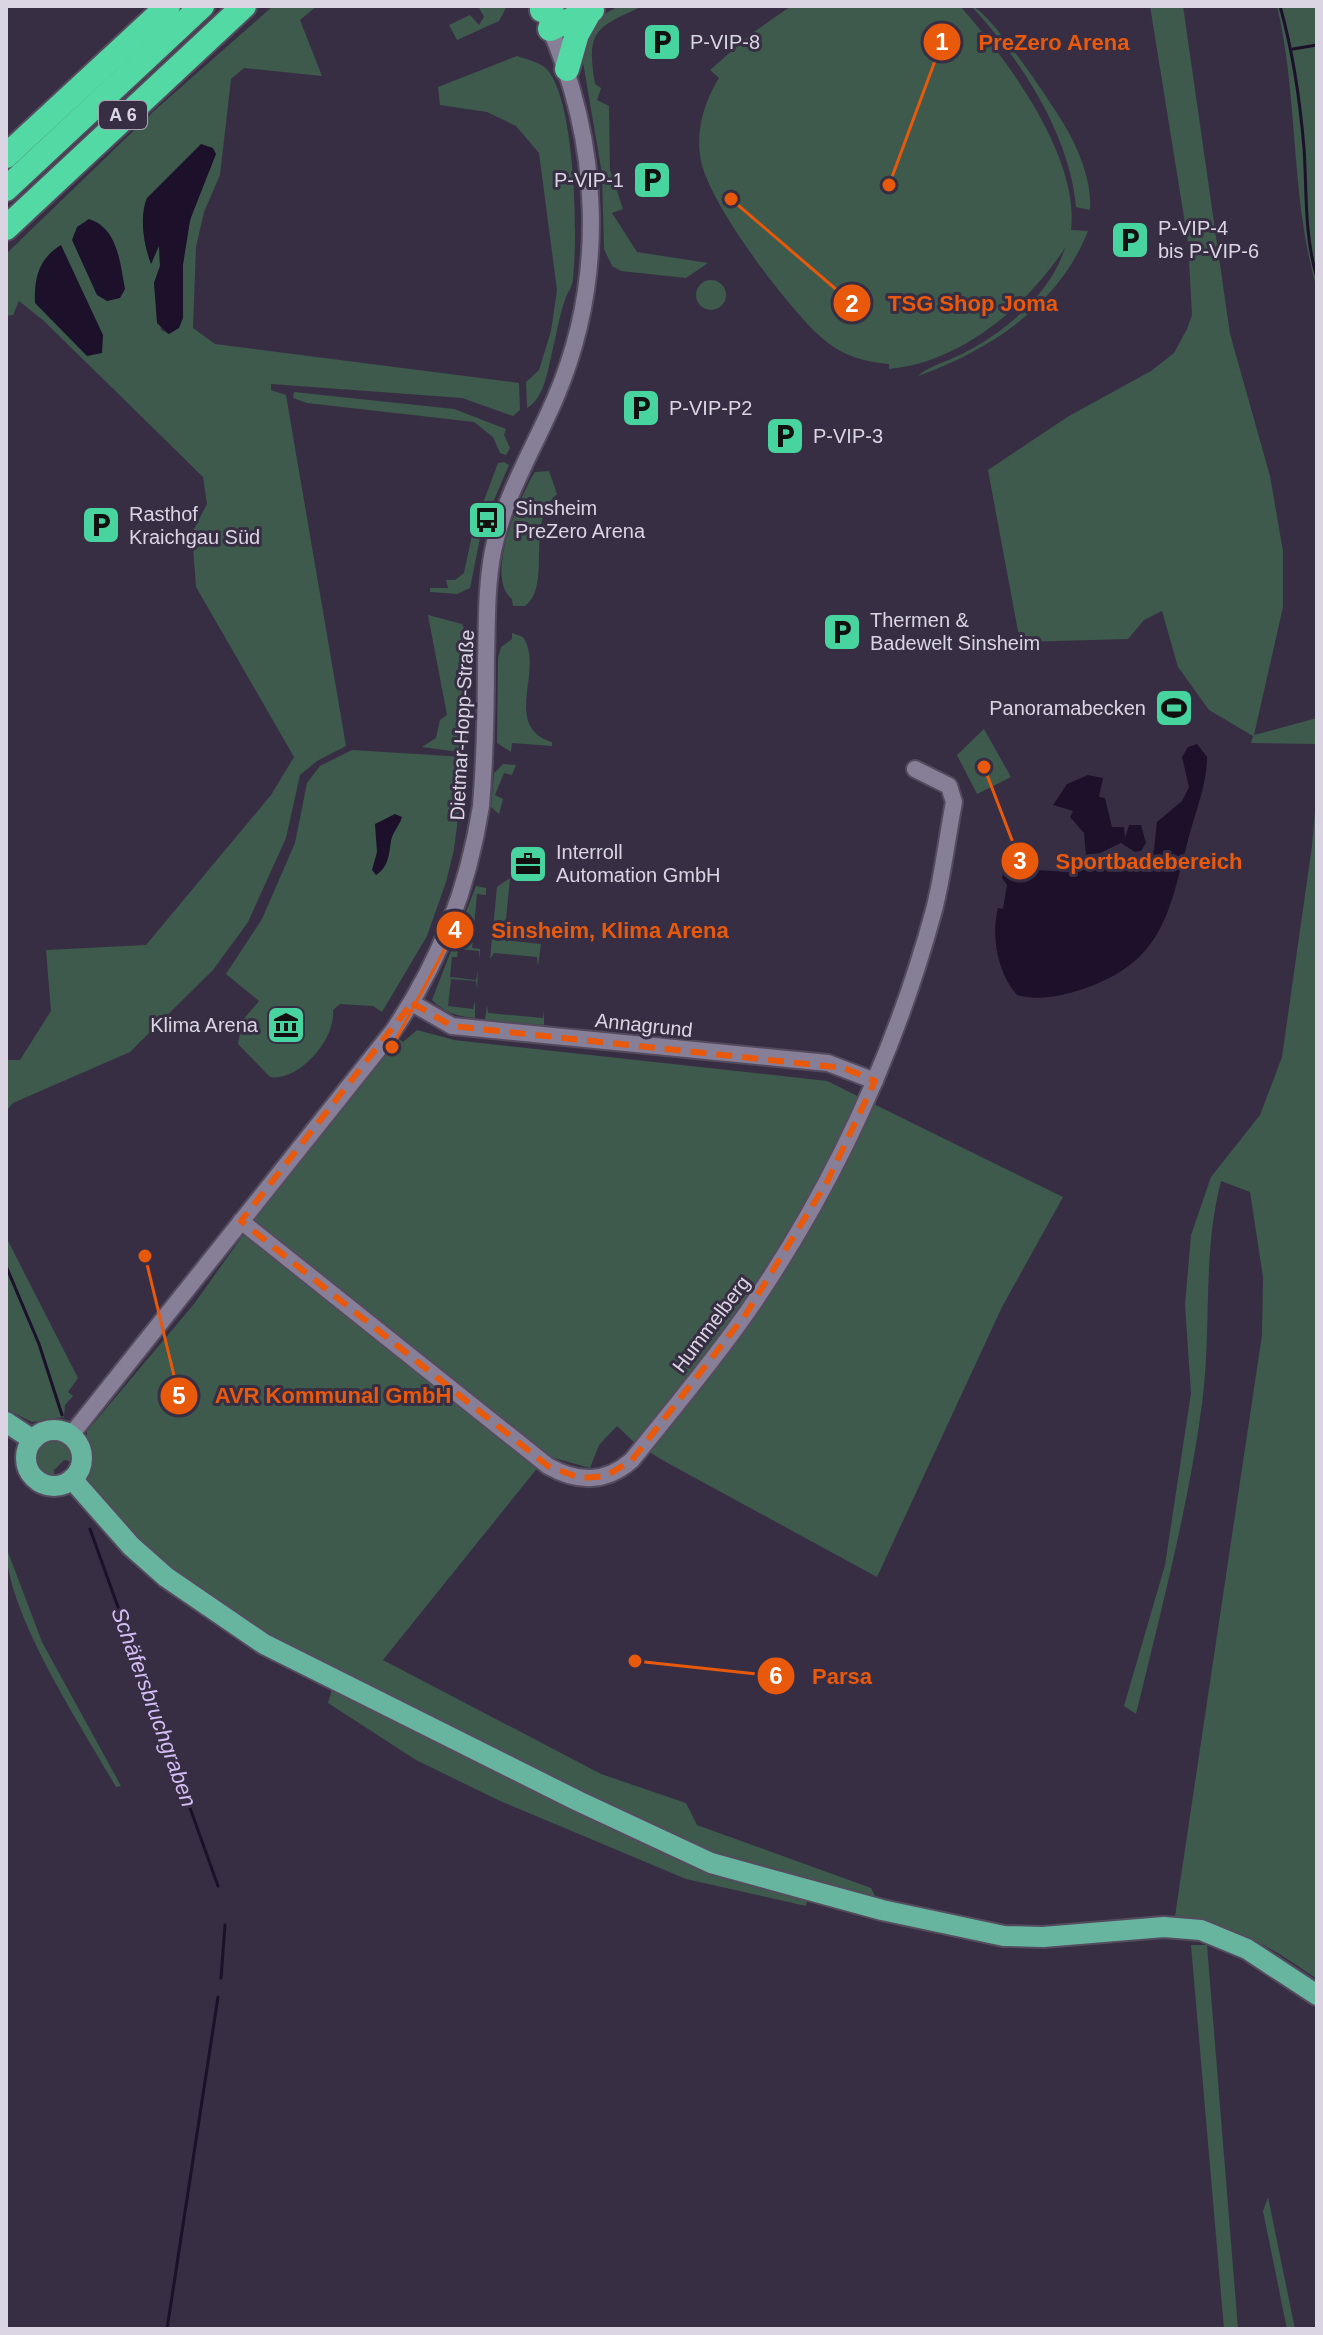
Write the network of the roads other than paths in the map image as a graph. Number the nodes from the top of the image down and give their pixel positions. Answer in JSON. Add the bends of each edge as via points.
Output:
{"nodes":[{"id":1,"x":168,"y":6,"type":"edge"},
{"id":2,"x":202,"y":6,"type":"edge"},
{"id":3,"x":244,"y":6,"type":"edge"},
{"id":4,"x":596,"y":8,"type":"edge"},
{"id":5,"x":546,"y":13,"type":"edge"},
{"id":6,"x":567,"y":69,"type":"junction"},
{"id":7,"x":6,"y":156,"type":"edge"},
{"id":8,"x":6,"y":189,"type":"edge"},
{"id":9,"x":6,"y":228,"type":"edge"},
{"id":10,"x":915,"y":769,"type":"dead end"},
{"id":11,"x":412,"y":1003,"type":"junction"},
{"id":12,"x":875,"y":1081,"type":"junction"},
{"id":13,"x":241,"y":1221,"type":"junction"},
{"id":14,"x":6,"y":1422,"type":"edge"},
{"id":15,"x":71,"y":1435,"type":"junction"},
{"id":16,"x":33,"y":1440,"type":"junction"},
{"id":17,"x":72,"y":1479,"type":"junction"},
{"id":18,"x":1317,"y":1995,"type":"edge"}],
"edges":[{"from":1,"to":7,"type":"highway"},
{"from":2,"to":8,"type":"highway","number":"A 6"},
{"from":3,"to":9,"type":"highway","number":"A 6"},
{"from":4,"to":5,"type":"highway"},
{"from":4,"to":6,"type":"highway","via":[[577,34]]},
{"from":5,"to":6,"type":"street","name":"Dietmar-Hopp-Straße"},
{"from":6,"to":11,"type":"street","name":"Dietmar-Hopp-Straße","via":[[589,175],[587,281],[567,368],[498,532],[489,578],[485,755],[475,847],[447,936]]},
{"from":10,"to":12,"type":"street","name":"Hummelberg","via":[[949,786],[954,802],[934,908]]},
{"from":11,"to":12,"type":"street","name":"Annagrund","via":[[452,1026],[828,1063]]},
{"from":11,"to":13,"type":"street","name":"Dietmar-Hopp-Straße"},
{"from":12,"to":13,"type":"street","name":"Hummelberg","via":[[827,1182],[746,1314],[632,1460],[620,1471],[598,1478],[568,1475],[548,1466]]},
{"from":13,"to":15,"type":"street","name":"Dietmar-Hopp-Straße"},
{"from":14,"to":16,"type":"main road"},
{"from":15,"to":16,"type":"main road","via":[[51,1430]]},
{"from":15,"to":17,"type":"main road","via":[[82,1456]]},
{"from":16,"to":17,"type":"main road","via":[[26,1459],[35,1478],[53,1486]]},
{"from":17,"to":18,"type":"main road","via":[[166,1577],[264,1644],[711,1863],[882,1910],[1004,1936],[1164,1927],[1201,1930],[1247,1949]]}]}
